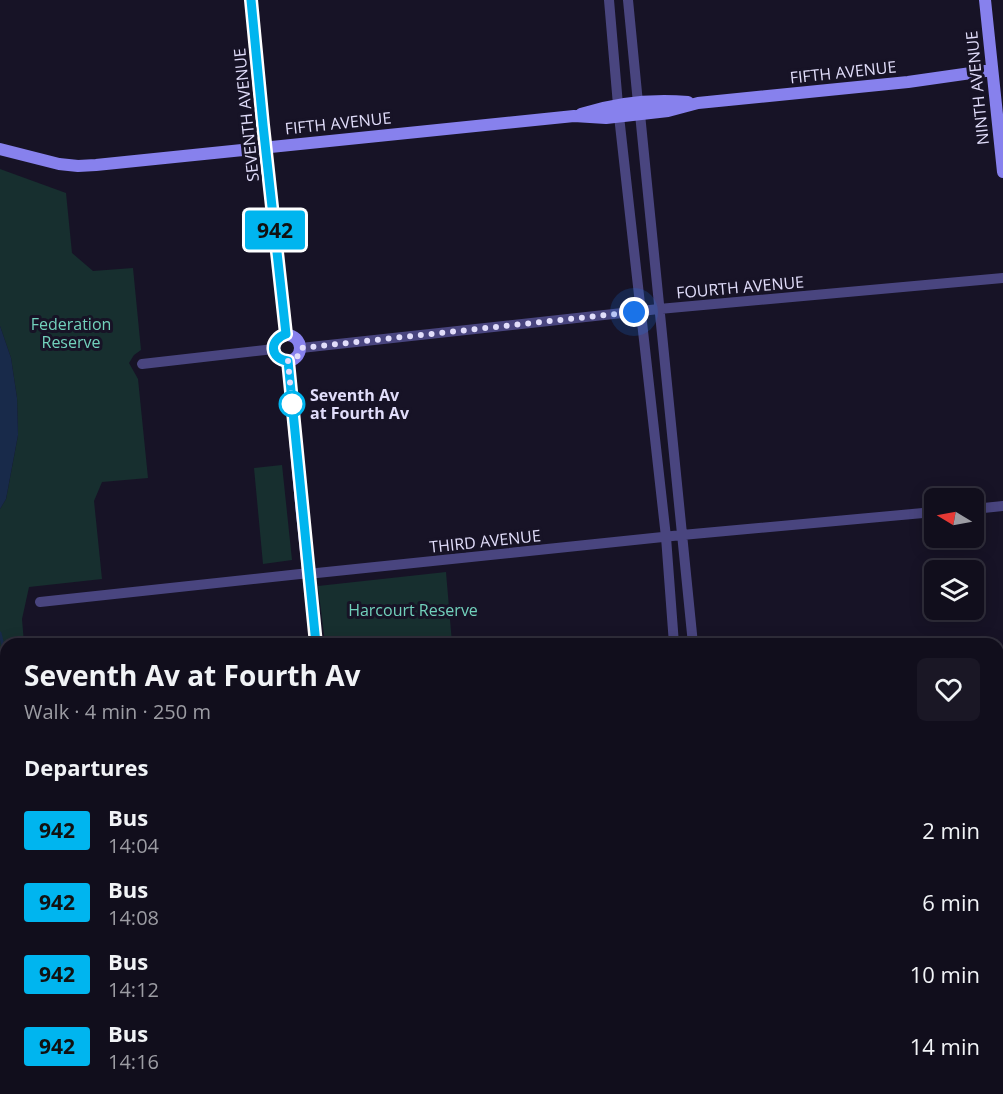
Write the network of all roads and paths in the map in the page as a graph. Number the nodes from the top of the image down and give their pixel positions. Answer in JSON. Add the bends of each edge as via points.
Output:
{"nodes":[{"id":1,"x":251,"y":0,"type":"edge"},
{"id":2,"x":609,"y":0,"type":"edge"},
{"id":3,"x":628,"y":0,"type":"edge"},
{"id":4,"x":985,"y":0,"type":"edge"},
{"id":5,"x":992,"y":70,"type":"junction"},
{"id":6,"x":639,"y":109,"type":"junction"},
{"id":7,"x":619,"y":111,"type":"junction"},
{"id":8,"x":266,"y":147,"type":"junction"},
{"id":9,"x":0,"y":149,"type":"edge"},
{"id":10,"x":1003,"y":172,"type":"edge"},
{"id":11,"x":1003,"y":278,"type":"edge"},
{"id":12,"x":659,"y":309,"type":"junction"},
{"id":13,"x":641,"y":311,"type":"junction"},
{"id":14,"x":286,"y":334,"type":"junction"},
{"id":15,"x":301,"y":348,"type":"junction"},
{"id":16,"x":274,"y":349,"type":"junction"},
{"id":17,"x":288,"y":361,"type":"junction"},
{"id":18,"x":142,"y":364,"type":"dead end"},
{"id":19,"x":1003,"y":506,"type":"edge"},
{"id":20,"x":984,"y":508,"type":"edge"},
{"id":21,"x":924,"y":513,"type":"edge"},
{"id":22,"x":682,"y":535,"type":"junction"},
{"id":23,"x":666,"y":537,"type":"junction"},
{"id":24,"x":309,"y":574,"type":"junction"},
{"id":25,"x":40,"y":602,"type":"dead end"},
{"id":26,"x":315,"y":638,"type":"edge"},
{"id":27,"x":674,"y":638,"type":"edge"},
{"id":28,"x":692,"y":638,"type":"edge"}],
"edges":[{"from":1,"to":8,"type":"street","name":"SEVENTH AVENUE"},
{"from":2,"to":7,"type":"street"},
{"from":3,"to":6,"type":"street"},
{"from":4,"to":5,"type":"main road","name":"NINTH AVENUE"},
{"from":5,"to":6,"type":"main road","name":"FIFTH AVENUE","via":[[698,103],[668,111]]},
{"from":5,"to":10,"type":"main road","name":"NINTH AVENUE"},
{"from":6,"to":7,"type":"main road","name":"FIFTH AVENUE"},
{"from":6,"to":12,"type":"street"},
{"from":7,"to":8,"type":"main road","name":"FIFTH AVENUE","via":[[605,106],[574,116]]},
{"from":7,"to":13,"type":"street"},
{"from":8,"to":9,"type":"main road","name":"FIFTH AVENUE","via":[[78,166]]},
{"from":8,"to":14,"type":"main road","name":"SEVENTH AVENUE"},
{"from":11,"to":12,"type":"street","name":"FOURTH AVENUE"},
{"from":12,"to":13,"type":"street","name":"FOURTH AVENUE"},
{"from":12,"to":22,"type":"street"},
{"from":13,"to":15,"type":"street","name":"FOURTH AVENUE"},
{"from":13,"to":23,"type":"street"},
{"from":14,"to":15,"type":"main road","via":[[298,339]]},
{"from":14,"to":16,"type":"main road","via":[[278,338]]},
{"from":15,"to":17,"type":"main road","via":[[296,358]]},
{"from":16,"to":17,"type":"main road","via":[[277,357]]},
{"from":16,"to":18,"type":"street"},
{"from":17,"to":24,"type":"main road"},
{"from":19,"to":20,"type":"street"},
{"from":21,"to":22,"type":"street","name":"THIRD AVENUE"},
{"from":22,"to":23,"type":"street","name":"THIRD AVENUE"},
{"from":22,"to":28,"type":"street"},
{"from":23,"to":24,"type":"street","name":"THIRD AVENUE"},
{"from":23,"to":27,"type":"street"},
{"from":24,"to":25,"type":"street","name":"THIRD AVENUE"},
{"from":24,"to":26,"type":"main road"}]}
